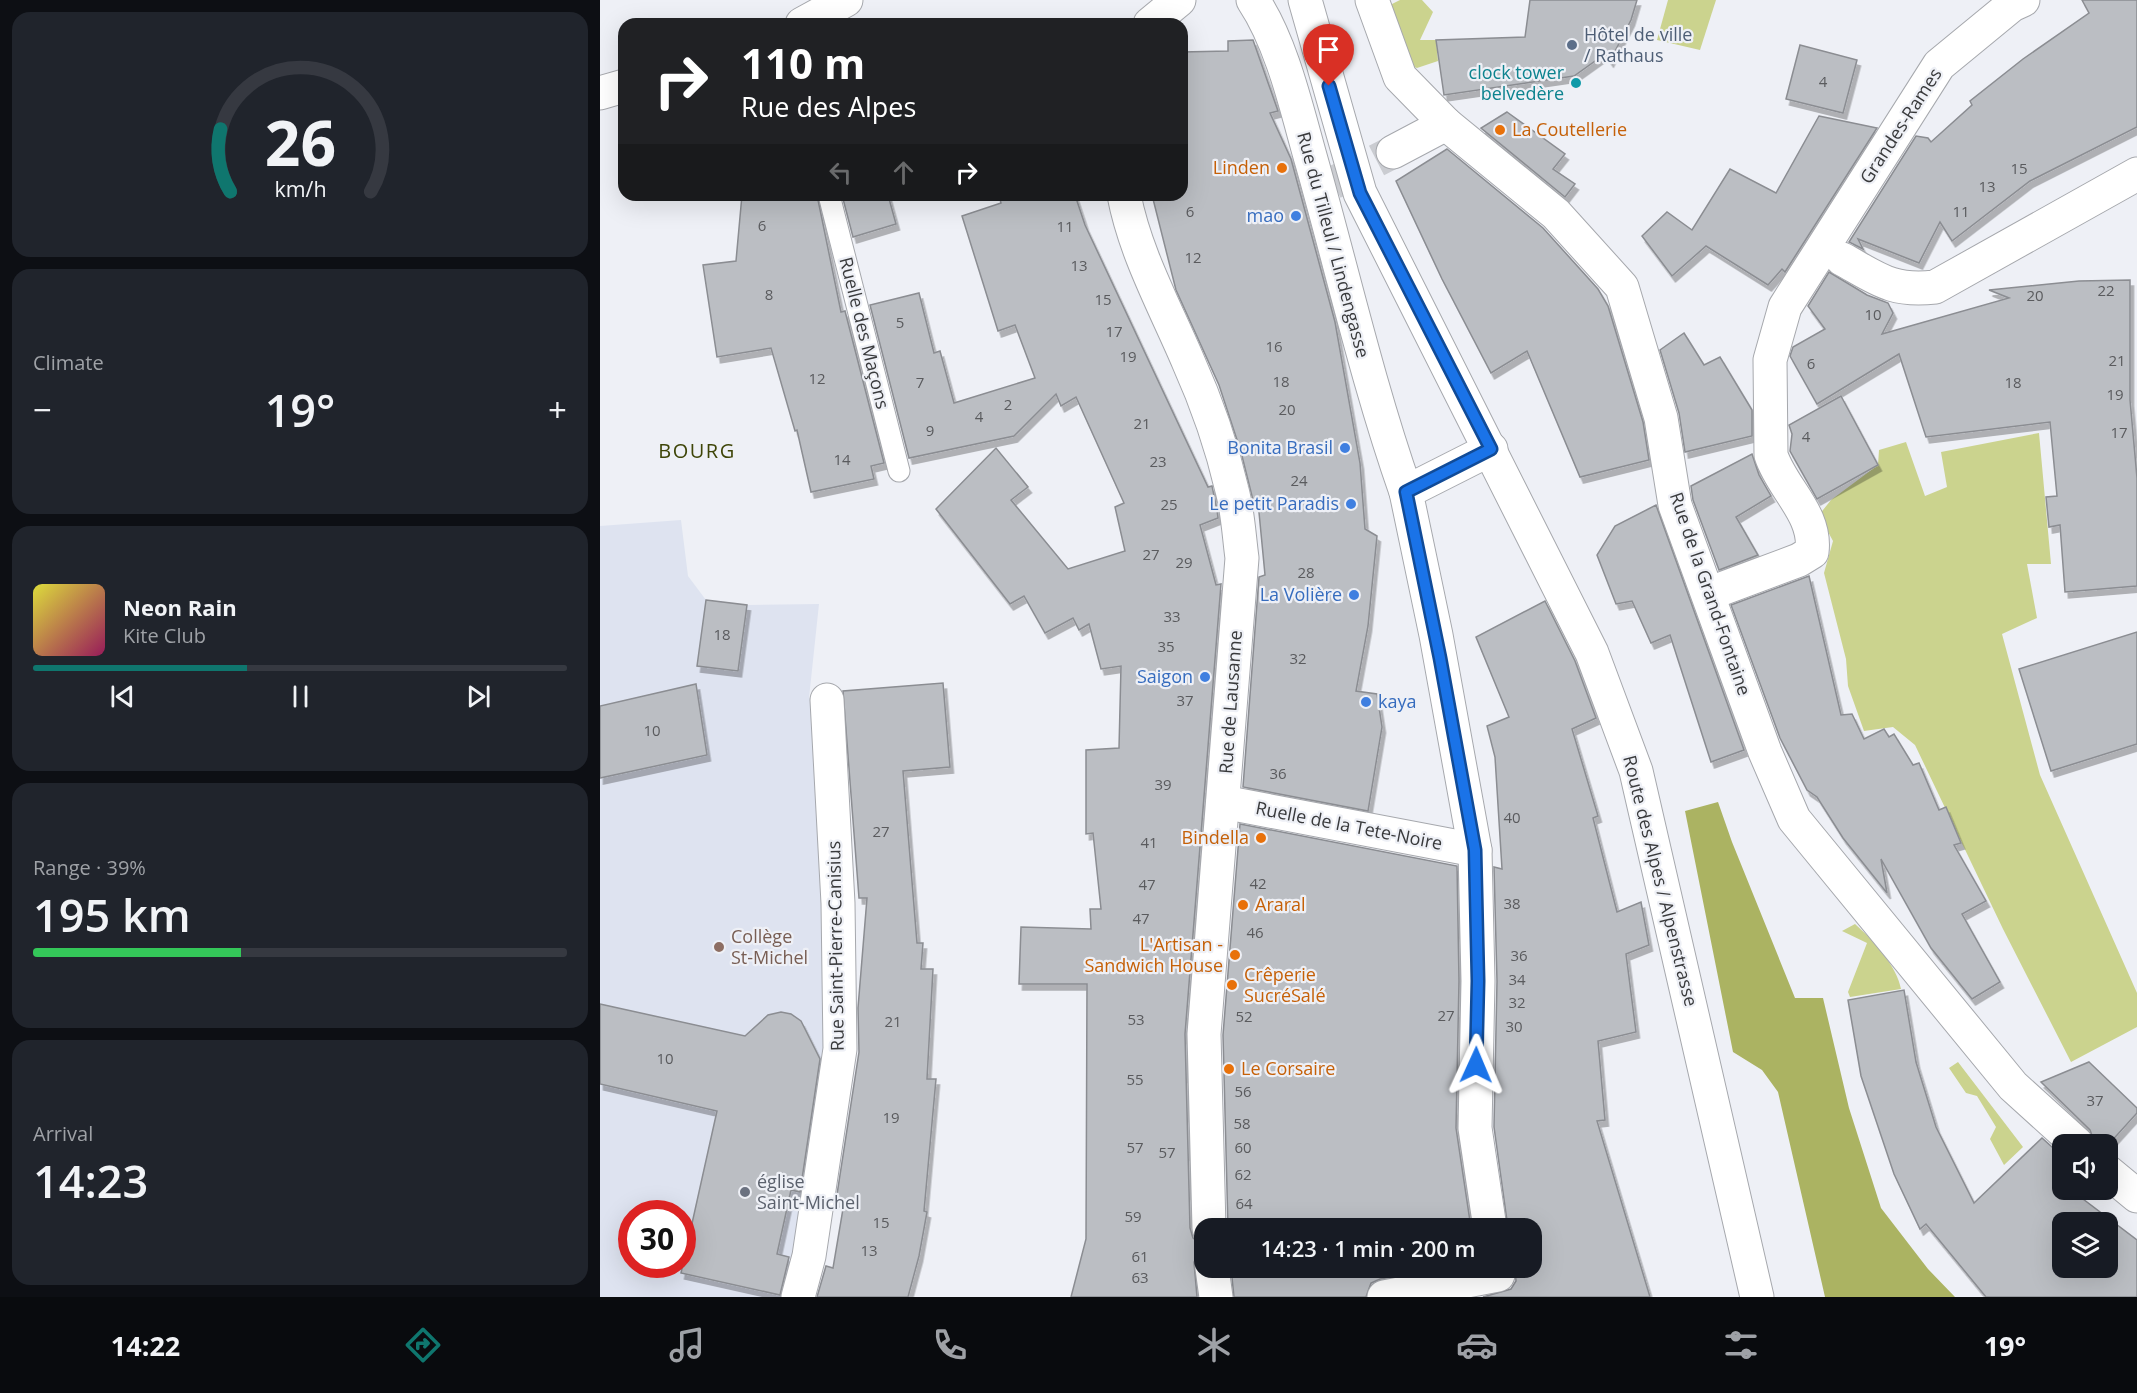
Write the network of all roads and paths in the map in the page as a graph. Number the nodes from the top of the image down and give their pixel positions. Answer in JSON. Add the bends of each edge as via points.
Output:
{"nodes":[{"id":1,"x":846,"y":0,"type":"edge"},
{"id":2,"x":1179,"y":0,"type":"edge"},
{"id":3,"x":1253,"y":0,"type":"edge"},
{"id":4,"x":1305,"y":0,"type":"edge"},
{"id":5,"x":1372,"y":0,"type":"edge"},
{"id":6,"x":2023,"y":0,"type":"edge"},
{"id":7,"x":813,"y":18,"type":"edge"},
{"id":8,"x":1157,"y":18,"type":"edge"},
{"id":9,"x":618,"y":88,"type":"edge"},
{"id":10,"x":600,"y":93,"type":"edge"},
{"id":11,"x":1446,"y":124,"type":"junction"},
{"id":12,"x":1393,"y":152,"type":"tunnel mouth"},
{"id":13,"x":2137,"y":174,"type":"edge"},
{"id":14,"x":831,"y":201,"type":"edge"},
{"id":15,"x":1125,"y":201,"type":"edge"},
{"id":16,"x":1833,"y":253,"type":"junction"},
{"id":17,"x":1491,"y":449,"type":"junction"},
{"id":18,"x":899,"y":471,"type":"dead end"},
{"id":19,"x":1406,"y":492,"type":"junction"},
{"id":20,"x":1708,"y":594,"type":"junction"},
{"id":21,"x":827,"y":700,"type":"dead end"},
{"id":22,"x":1223,"y":802,"type":"junction"},
{"id":23,"x":1475,"y":850,"type":"junction"},
{"id":24,"x":2066,"y":1134,"type":"edge"},
{"id":25,"x":2118,"y":1180,"type":"edge"},
{"id":26,"x":2137,"y":1196,"type":"edge"},
{"id":27,"x":1209,"y":1218,"type":"edge"},
{"id":28,"x":1488,"y":1218,"type":"edge"},
{"id":29,"x":1213,"y":1278,"type":"edge"},
{"id":30,"x":1500,"y":1280,"type":"edge"},
{"id":31,"x":798,"y":1297,"type":"edge"},
{"id":32,"x":1216,"y":1297,"type":"edge"},
{"id":33,"x":1384,"y":1297,"type":"edge"},
{"id":34,"x":1757,"y":1297,"type":"edge"}],
"edges":[{"from":1,"to":7,"type":"street"},
{"from":2,"to":8,"type":"street"},
{"from":3,"to":19,"type":"street","name":"Rue du Tilleul / Lindengasse","via":[[1270,30],[1326,186],[1377,410]]},
{"from":4,"to":17,"type":"street","name":"Route des Alpes / Alpenstrasse","via":[[1360,193]]},
{"from":5,"to":11,"type":"street","name":"Rue de la Grand-Fontaine","via":[[1400,77]]},
{"from":6,"to":16,"type":"street","name":"Grandes-Rames","via":[[1939,65]]},
{"from":9,"to":10,"type":"street"},
{"from":11,"to":12,"type":"street"},
{"from":11,"to":20,"type":"street","name":"Rue de la Grand-Fontaine","via":[[1556,214],[1622,287],[1661,418],[1675,506]]},
{"from":13,"to":16,"type":"street","via":[[1935,287],[1910,290],[1888,284]]},
{"from":14,"to":18,"type":"lane","name":"Ruelle des Maçons"},
{"from":15,"to":22,"type":"street","name":"Rue de Lausanne","via":[[1162,308],[1193,372],[1233,491],[1242,558]]},
{"from":16,"to":20,"type":"street","name":"Grandes-Rames","via":[[1785,307],[1770,360],[1770,442],[1775,467],[1807,518],[1814,537],[1812,552]]},
{"from":17,"to":19,"type":"street"},
{"from":17,"to":34,"type":"street","name":"Route des Alpes / Alpenstrasse","via":[[1592,652],[1636,771]]},
{"from":19,"to":23,"type":"street","name":"Rue du Tilleul / Lindengasse"},
{"from":20,"to":24,"type":"street","name":"Rue de la Grand-Fontaine","via":[[1765,752],[1794,819],[2013,1086]]},
{"from":21,"to":31,"type":"street","name":"Rue Saint-Pierre-Canisius","via":[[838,903],[840,1049],[808,1256]]},
{"from":22,"to":23,"type":"street","name":"Ruelle de la Tete-Noire"},
{"from":22,"to":27,"type":"street","name":"Rue de Lausanne","via":[[1204,1034]]},
{"from":23,"to":28,"type":"street","name":"Rue du Tilleul / Lindengasse","via":[[1478,981],[1474,1128]]},
{"from":25,"to":26,"type":"street"},
{"from":29,"to":32,"type":"street"},
{"from":30,"to":33,"type":"street"}]}
